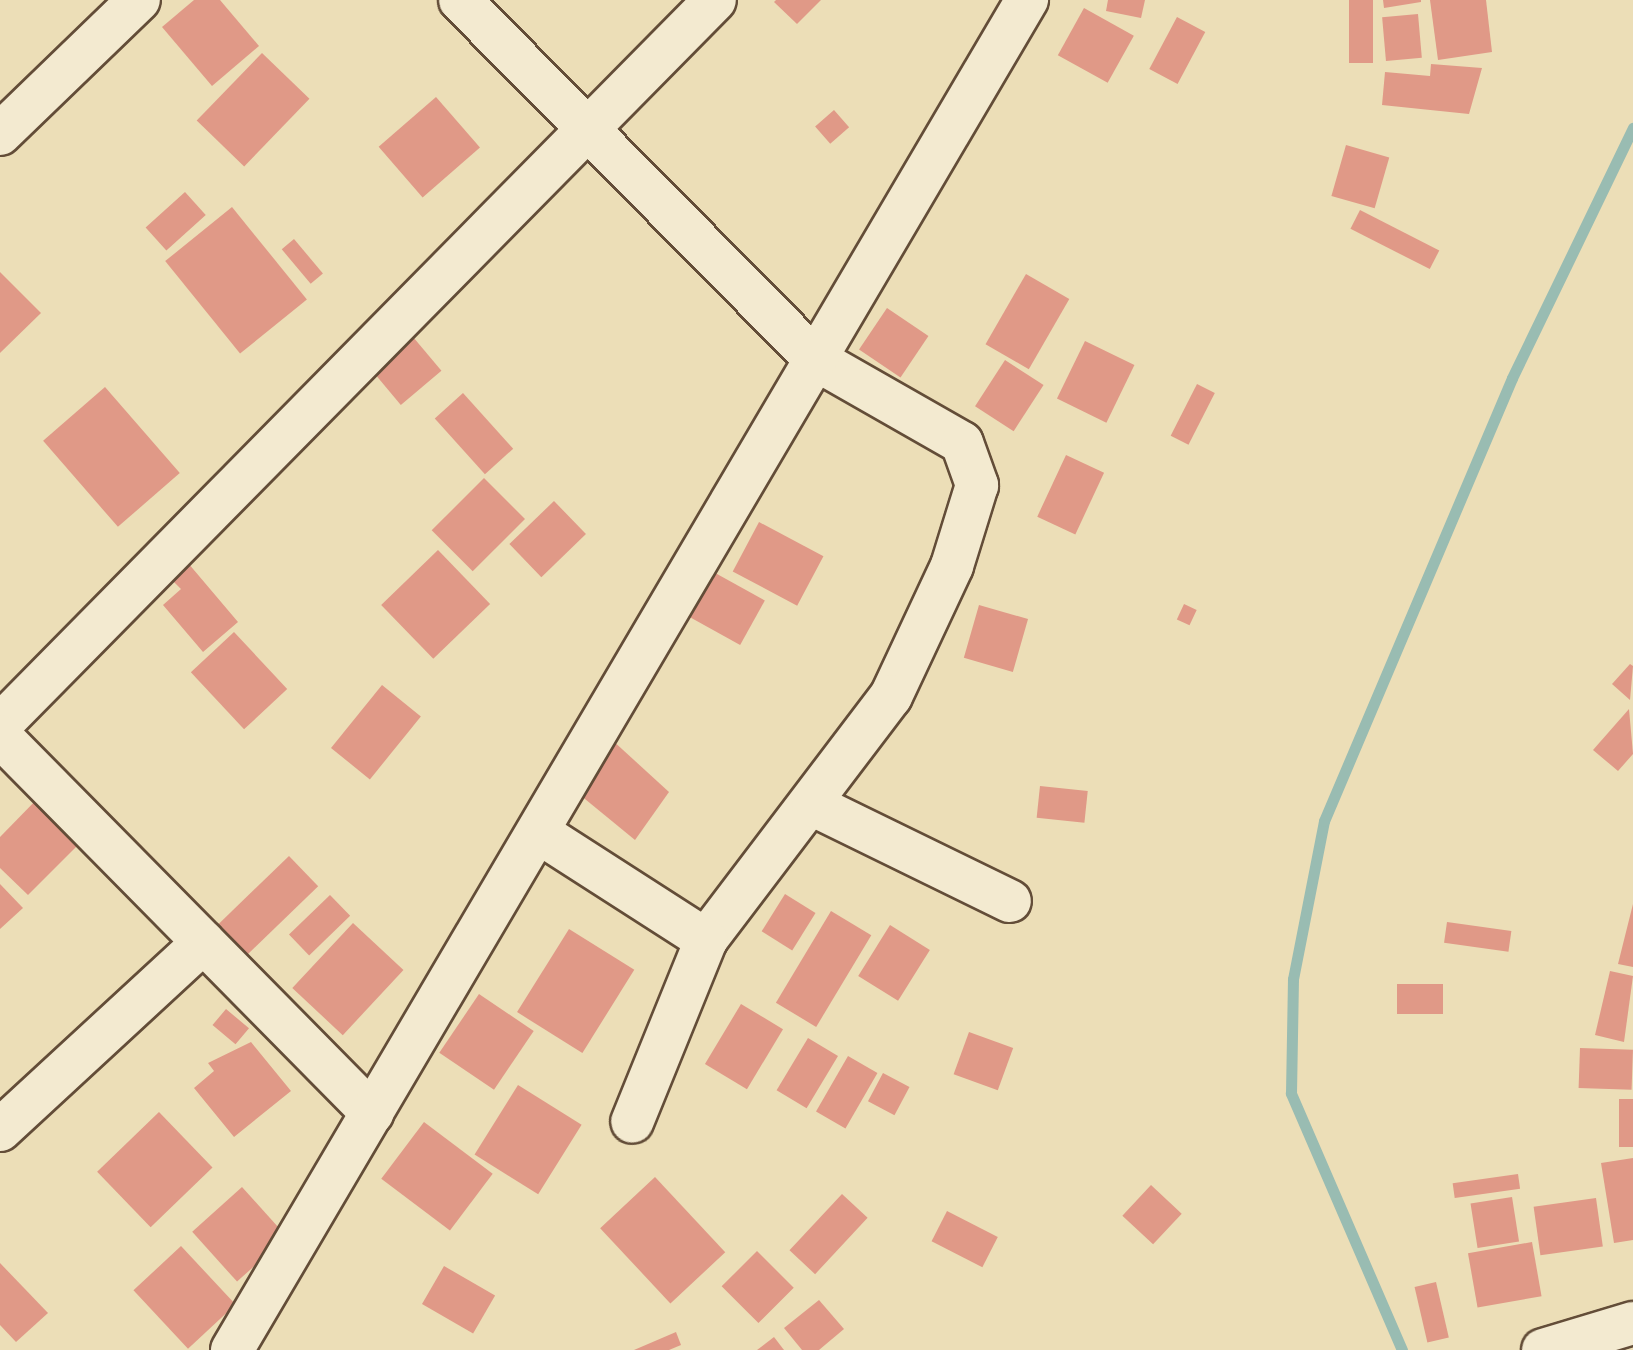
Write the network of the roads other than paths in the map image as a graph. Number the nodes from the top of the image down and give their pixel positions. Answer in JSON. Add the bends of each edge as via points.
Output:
{"nodes":[{"id":1,"x":139,"y":0,"type":"edge"},
{"id":2,"x":460,"y":0,"type":"edge"},
{"id":3,"x":715,"y":0,"type":"edge"},
{"id":4,"x":1027,"y":0,"type":"edge"},
{"id":5,"x":584,"y":132,"type":"junction"},
{"id":6,"x":0,"y":134,"type":"edge"},
{"id":7,"x":816,"y":359,"type":"junction"},
{"id":8,"x":0,"y":725,"type":"edge"},
{"id":9,"x":0,"y":736,"type":"edge"},
{"id":10,"x":813,"y":804,"type":"junction"},
{"id":11,"x":538,"y":832,"type":"junction"},
{"id":12,"x":1010,"y":901,"type":"dead end"},
{"id":13,"x":706,"y":940,"type":"junction"},
{"id":14,"x":204,"y":942,"type":"junction"},
{"id":15,"x":372,"y":1113,"type":"junction"},
{"id":16,"x":632,"y":1122,"type":"dead end"},
{"id":17,"x":0,"y":1130,"type":"edge"},
{"id":18,"x":1633,"y":1323,"type":"edge"},
{"id":19,"x":232,"y":1350,"type":"edge"},
{"id":20,"x":1543,"y":1350,"type":"edge"}],
"edges":[{"from":1,"to":6,"type":"street"},
{"from":2,"to":5,"type":"street"},
{"from":3,"to":5,"type":"street"},
{"from":4,"to":7,"type":"street"},
{"from":5,"to":7,"type":"street"},
{"from":5,"to":8,"type":"street"},
{"from":7,"to":10,"type":"street","via":[[962,443],[977,484],[952,566],[892,696]]},
{"from":7,"to":11,"type":"street"},
{"from":9,"to":14,"type":"street"},
{"from":10,"to":12,"type":"street"},
{"from":10,"to":13,"type":"street"},
{"from":11,"to":13,"type":"street"},
{"from":11,"to":15,"type":"street"},
{"from":13,"to":16,"type":"street"},
{"from":14,"to":15,"type":"street"},
{"from":14,"to":17,"type":"street"},
{"from":15,"to":19,"type":"street"},
{"from":18,"to":20,"type":"street"}]}
